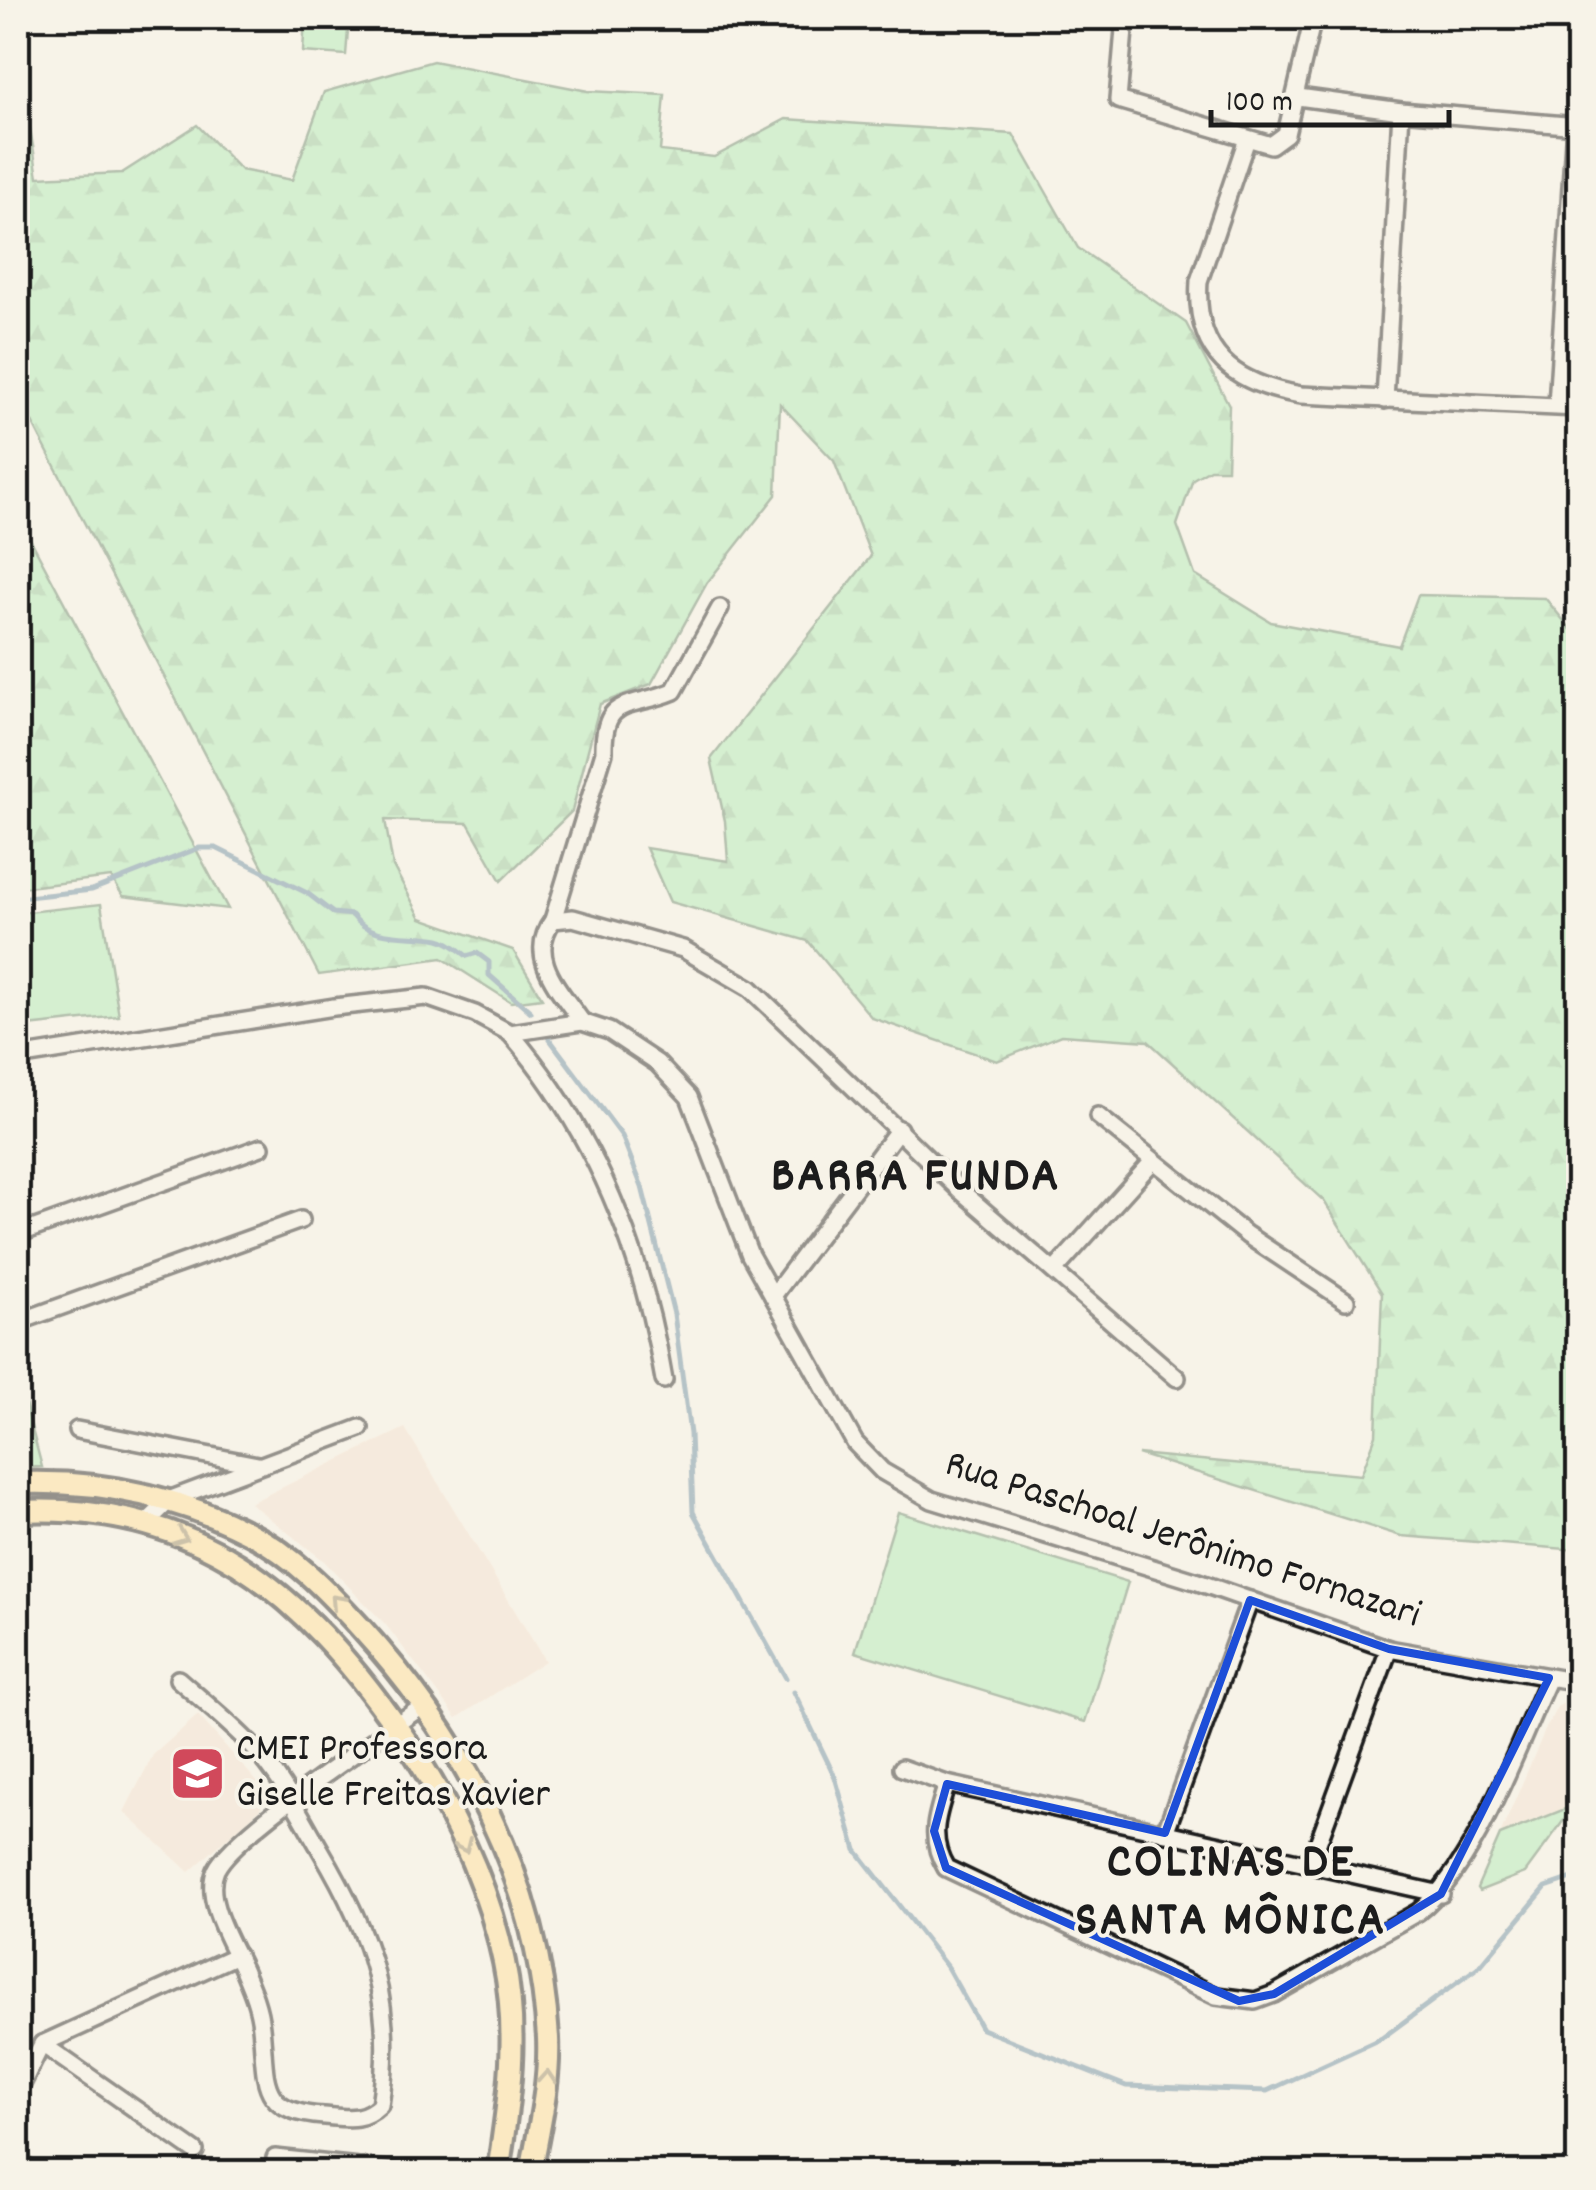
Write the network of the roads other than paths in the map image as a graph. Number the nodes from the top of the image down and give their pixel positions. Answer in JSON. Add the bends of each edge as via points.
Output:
{"nodes":[{"id":1,"x":1125,"y":18,"type":"edge"},
{"id":2,"x":1313,"y":18,"type":"edge"},
{"id":3,"x":1578,"y":78,"type":"edge"},
{"id":4,"x":1298,"y":96,"type":"junction"},
{"id":5,"x":1401,"y":112,"type":"junction"},
{"id":6,"x":1577,"y":126,"type":"edge"},
{"id":7,"x":1246,"y":140,"type":"junction"},
{"id":8,"x":1572,"y":273,"type":"edge"},
{"id":9,"x":1384,"y":400,"type":"junction"},
{"id":10,"x":1557,"y":405,"type":"junction"},
{"id":11,"x":1578,"y":408,"type":"edge"},
{"id":12,"x":720,"y":608,"type":"dead end"},
{"id":13,"x":552,"y":920,"type":"junction"},
{"id":14,"x":582,"y":1022,"type":"junction"},
{"id":15,"x":510,"y":1033,"type":"junction"},
{"id":16,"x":18,"y":1056,"type":"edge"},
{"id":17,"x":1098,"y":1116,"type":"dead end"},
{"id":18,"x":898,"y":1128,"type":"junction"},
{"id":19,"x":261,"y":1146,"type":"dead end"},
{"id":20,"x":1153,"y":1161,"type":"junction"},
{"id":21,"x":301,"y":1220,"type":"dead end"},
{"id":22,"x":18,"y":1234,"type":"edge"},
{"id":23,"x":1054,"y":1272,"type":"junction"},
{"id":24,"x":773,"y":1296,"type":"junction"},
{"id":25,"x":1346,"y":1301,"type":"dead end"},
{"id":26,"x":18,"y":1322,"type":"edge"},
{"id":27,"x":1177,"y":1378,"type":"dead end"},
{"id":28,"x":664,"y":1380,"type":"dead end"},
{"id":29,"x":360,"y":1428,"type":"dead end"},
{"id":30,"x":78,"y":1430,"type":"dead end"},
{"id":31,"x":258,"y":1465,"type":"junction"},
{"id":32,"x":18,"y":1484,"type":"edge"},
{"id":33,"x":170,"y":1498,"type":"junction"},
{"id":34,"x":18,"y":1511,"type":"edge"},
{"id":35,"x":145,"y":1524,"type":"junction"},
{"id":36,"x":1250,"y":1600,"type":"junction"},
{"id":37,"x":378,"y":1646,"type":"junction"},
{"id":38,"x":1390,"y":1649,"type":"junction"},
{"id":39,"x":355,"y":1670,"type":"junction"},
{"id":40,"x":1549,"y":1678,"type":"junction"},
{"id":41,"x":178,"y":1679,"type":"dead end"},
{"id":42,"x":1578,"y":1682,"type":"edge"},
{"id":43,"x":424,"y":1705,"type":"junction"},
{"id":44,"x":396,"y":1726,"type":"junction"},
{"id":45,"x":902,"y":1768,"type":"dead end"},
{"id":46,"x":947,"y":1784,"type":"junction"},
{"id":47,"x":294,"y":1800,"type":"junction"},
{"id":48,"x":1165,"y":1833,"type":"junction"},
{"id":49,"x":1310,"y":1864,"type":"junction"},
{"id":50,"x":1440,"y":1894,"type":"junction"},
{"id":51,"x":237,"y":1955,"type":"junction"},
{"id":52,"x":42,"y":2044,"type":"junction"},
{"id":53,"x":18,"y":2092,"type":"edge"},
{"id":54,"x":195,"y":2151,"type":"dead end"},
{"id":55,"x":18,"y":2154,"type":"edge"},
{"id":56,"x":275,"y":2158,"type":"dead end"},
{"id":57,"x":28,"y":2172,"type":"edge"},
{"id":58,"x":405,"y":2172,"type":"edge"},
{"id":59,"x":498,"y":2172,"type":"edge"},
{"id":60,"x":530,"y":2172,"type":"edge"}],
"edges":[{"from":1,"to":7,"type":"street","via":[[1118,100]]},
{"from":2,"to":4,"type":"street"},
{"from":3,"to":6,"type":"street"},
{"from":4,"to":5,"type":"street"},
{"from":4,"to":7,"type":"street","via":[[1283,141]]},
{"from":5,"to":6,"type":"street"},
{"from":5,"to":9,"type":"street"},
{"from":6,"to":8,"type":"street"},
{"from":7,"to":9,"type":"street","via":[[1199,281],[1203,330],[1218,358],[1262,389]]},
{"from":8,"to":10,"type":"street"},
{"from":9,"to":10,"type":"street"},
{"from":10,"to":11,"type":"street"},
{"from":12,"to":13,"type":"street","via":[[674,691],[614,708],[603,724],[604,752]]},
{"from":13,"to":14,"type":"street","via":[[541,940],[542,963]]},
{"from":13,"to":18,"type":"street","via":[[573,918],[683,950],[750,988]]},
{"from":14,"to":15,"type":"street"},
{"from":14,"to":24,"type":"street","name":"Rua Paschoal Jerônimo Fornazari","via":[[609,1031],[657,1063],[689,1096],[750,1255]]},
{"from":15,"to":16,"type":"street","via":[[426,997]]},
{"from":15,"to":28,"type":"street","via":[[548,1078],[634,1245]]},
{"from":17,"to":20,"type":"street"},
{"from":18,"to":23,"type":"street"},
{"from":18,"to":24,"type":"street"},
{"from":19,"to":22,"type":"street"},
{"from":20,"to":23,"type":"street"},
{"from":20,"to":25,"type":"street"},
{"from":21,"to":26,"type":"street"},
{"from":23,"to":27,"type":"street"},
{"from":24,"to":36,"type":"street","name":"Rua Paschoal Jerônimo Fornazari","via":[[855,1442],[882,1471],[932,1500]]},
{"from":29,"to":31,"type":"street"},
{"from":30,"to":31,"type":"street"},
{"from":31,"to":33,"type":"street"},
{"from":32,"to":33,"type":"main road","via":[[72,1483]]},
{"from":33,"to":35,"type":"street"},
{"from":37,"to":33,"type":"main road","one_way":true,"via":[[326,1590],[255,1535]]},
{"from":34,"to":35,"type":"main road","via":[[54,1509]]},
{"from":35,"to":39,"type":"main road","one_way":true,"via":[[227,1556],[284,1595]]},
{"from":36,"to":38,"type":"street","name":"Rua Paschoal Jerônimo Fornazari"},
{"from":36,"to":48,"type":"street"},
{"from":37,"to":39,"type":"main road"},
{"from":37,"to":43,"type":"main road"},
{"from":38,"to":40,"type":"street","name":"Rua Paschoal Jerônimo Fornazari"},
{"from":38,"to":49,"type":"street"},
{"from":39,"to":44,"type":"main road"},
{"from":40,"to":42,"type":"street","name":"Rua Paschoal Jerônimo Fornazari"},
{"from":40,"to":50,"type":"street","via":[[1462,1863]]},
{"from":41,"to":47,"type":"street","via":[[254,1748]]},
{"from":43,"to":44,"type":"street"},
{"from":60,"to":43,"type":"main road","one_way":true,"via":[[548,2082],[535,1944],[518,1876],[486,1805]]},
{"from":44,"to":47,"type":"street"},
{"from":44,"to":59,"type":"main road","one_way":true,"via":[[426,1768],[462,1842],[504,1962],[512,2082]]},
{"from":45,"to":46,"type":"street"},
{"from":46,"to":48,"type":"street"},
{"from":46,"to":50,"type":"street","via":[[934,1831],[946,1868],[1216,1996],[1255,2000],[1274,1994]]},
{"from":47,"to":51,"type":"street","via":[[222,1859],[214,1874],[212,1895]]},
{"from":47,"to":51,"type":"street","via":[[346,1889],[382,1988],[380,2105],[360,2119],[281,2107],[265,2084],[257,2004]]},
{"from":48,"to":49,"type":"street"},
{"from":49,"to":50,"type":"street"},
{"from":51,"to":52,"type":"street"},
{"from":52,"to":53,"type":"street"},
{"from":52,"to":54,"type":"street"},
{"from":55,"to":57,"type":"street"},
{"from":56,"to":58,"type":"street"}]}
